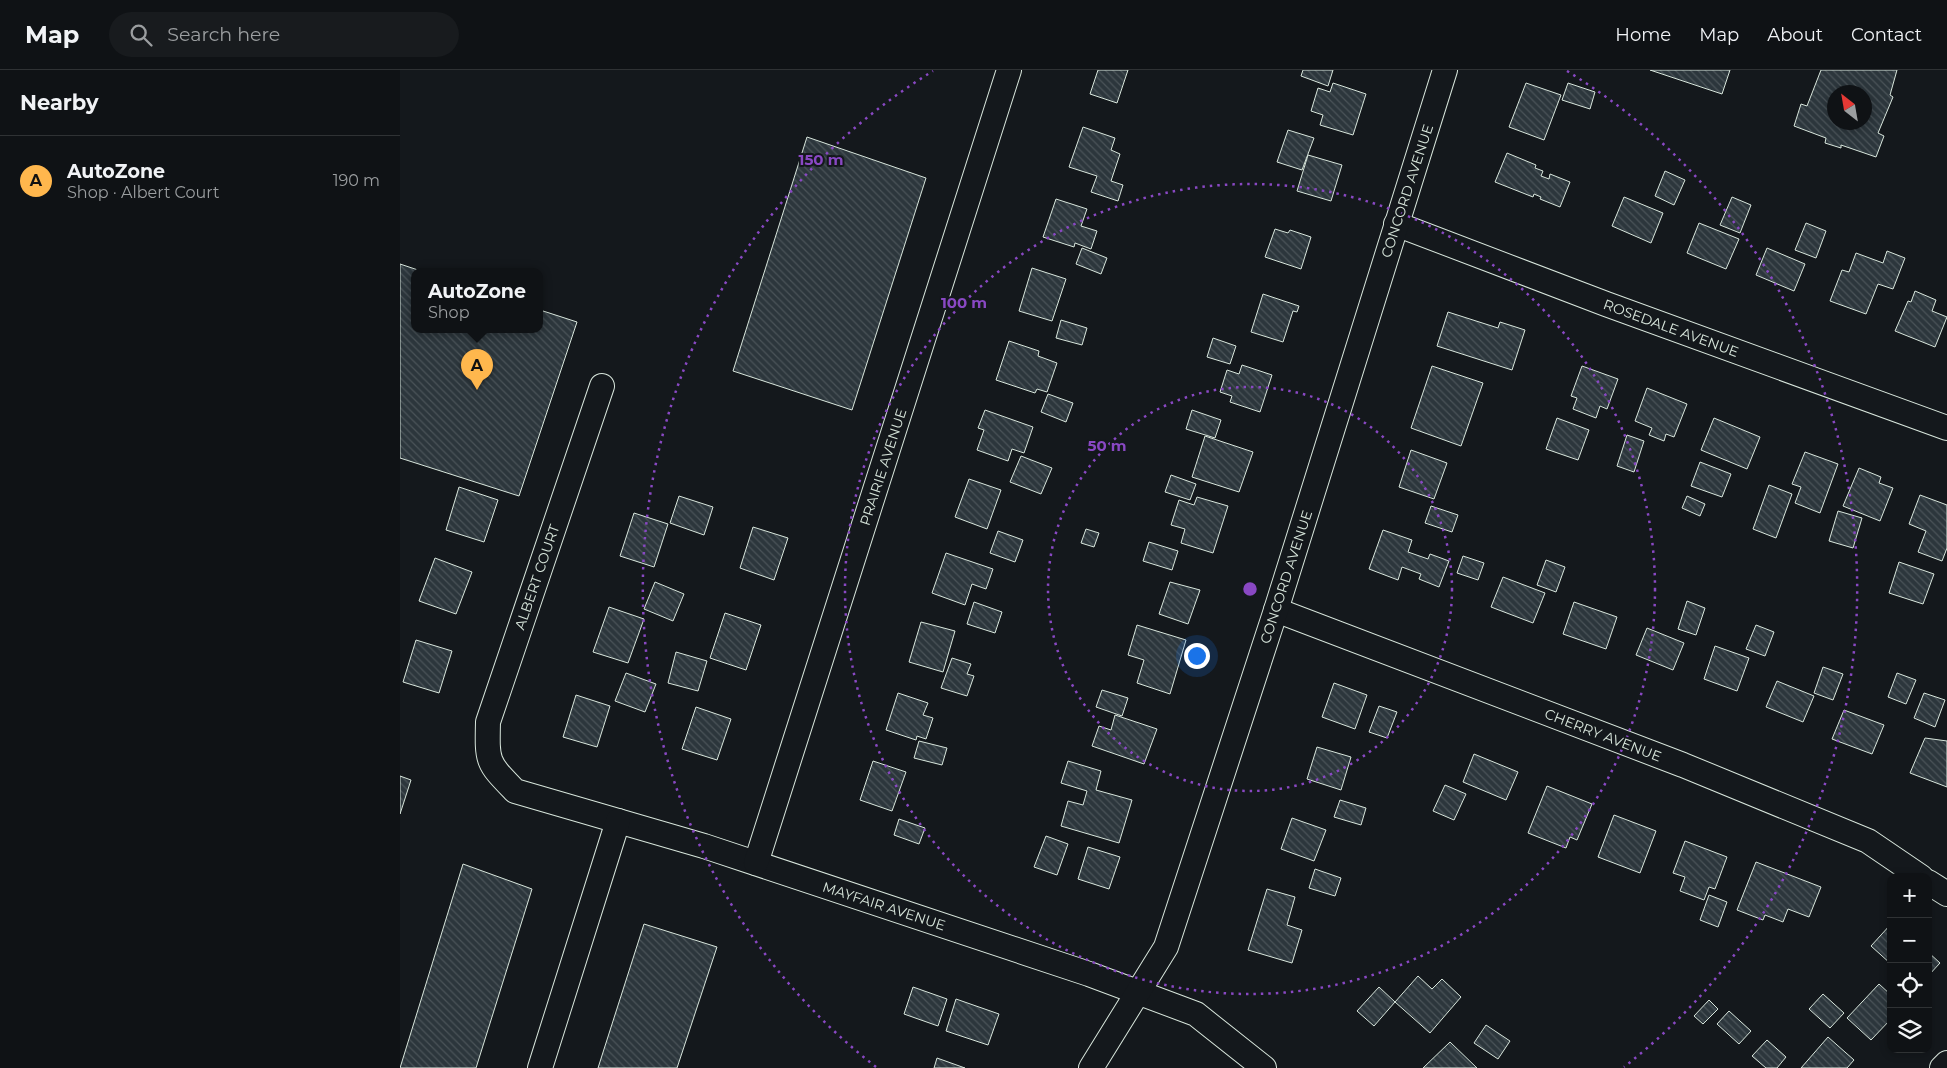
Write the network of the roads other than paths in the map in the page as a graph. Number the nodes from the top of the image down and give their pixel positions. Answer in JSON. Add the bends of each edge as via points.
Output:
{"nodes":[{"id":1,"x":1009,"y":70,"type":"edge"},
{"id":2,"x":1445,"y":70,"type":"edge"},
{"id":3,"x":1396,"y":224,"type":"junction"},
{"id":4,"x":602,"y":386,"type":"dead end"},
{"id":5,"x":1947,"y":428,"type":"edge"},
{"id":6,"x":1276,"y":610,"type":"junction"},
{"id":7,"x":494,"y":770,"type":"joint"},
{"id":8,"x":618,"y":821,"type":"junction"},
{"id":9,"x":756,"y":863,"type":"junction"},
{"id":10,"x":1915,"y":873,"type":"edge"},
{"id":11,"x":1932,"y":885,"type":"edge"},
{"id":12,"x":1947,"y":894,"type":"edge"},
{"id":13,"x":1139,"y":992,"type":"junction"},
{"id":14,"x":1947,"y":1063,"type":"edge"},
{"id":15,"x":540,"y":1068,"type":"edge"},
{"id":16,"x":1091,"y":1068,"type":"edge"},
{"id":17,"x":1264,"y":1068,"type":"edge"},
{"id":18,"x":1942,"y":1068,"type":"edge"}],
"edges":[{"from":1,"to":9,"type":"street","name":"PRAIRIE AVENUE"},
{"from":2,"to":3,"type":"street","name":"CONCORD AVENUE"},
{"from":3,"to":5,"type":"street","name":"ROSEDALE AVENUE"},
{"from":3,"to":6,"type":"street","name":"CONCORD AVENUE"},
{"from":4,"to":7,"type":"street","name":"ALBERT COURT","via":[[488,722],[487,756]]},
{"from":6,"to":10,"type":"street","name":"CHERRY AVENUE","via":[[1683,765],[1868,842]]},
{"from":6,"to":13,"type":"street","name":"CONCORD AVENUE","via":[[1166,947]]},
{"from":7,"to":8,"type":"street","name":"MAYFAIR AVENUE","via":[[515,792]]},
{"from":8,"to":9,"type":"street","name":"MAYFAIR AVENUE"},
{"from":8,"to":15,"type":"street"},
{"from":9,"to":13,"type":"street","name":"MAYFAIR AVENUE"},
{"from":11,"to":12,"type":"street"},
{"from":13,"to":16,"type":"street","name":"CONCORD AVENUE"},
{"from":13,"to":17,"type":"street","name":"MAYFAIR AVENUE","via":[[1196,1014]]},
{"from":14,"to":18,"type":"street"}]}
